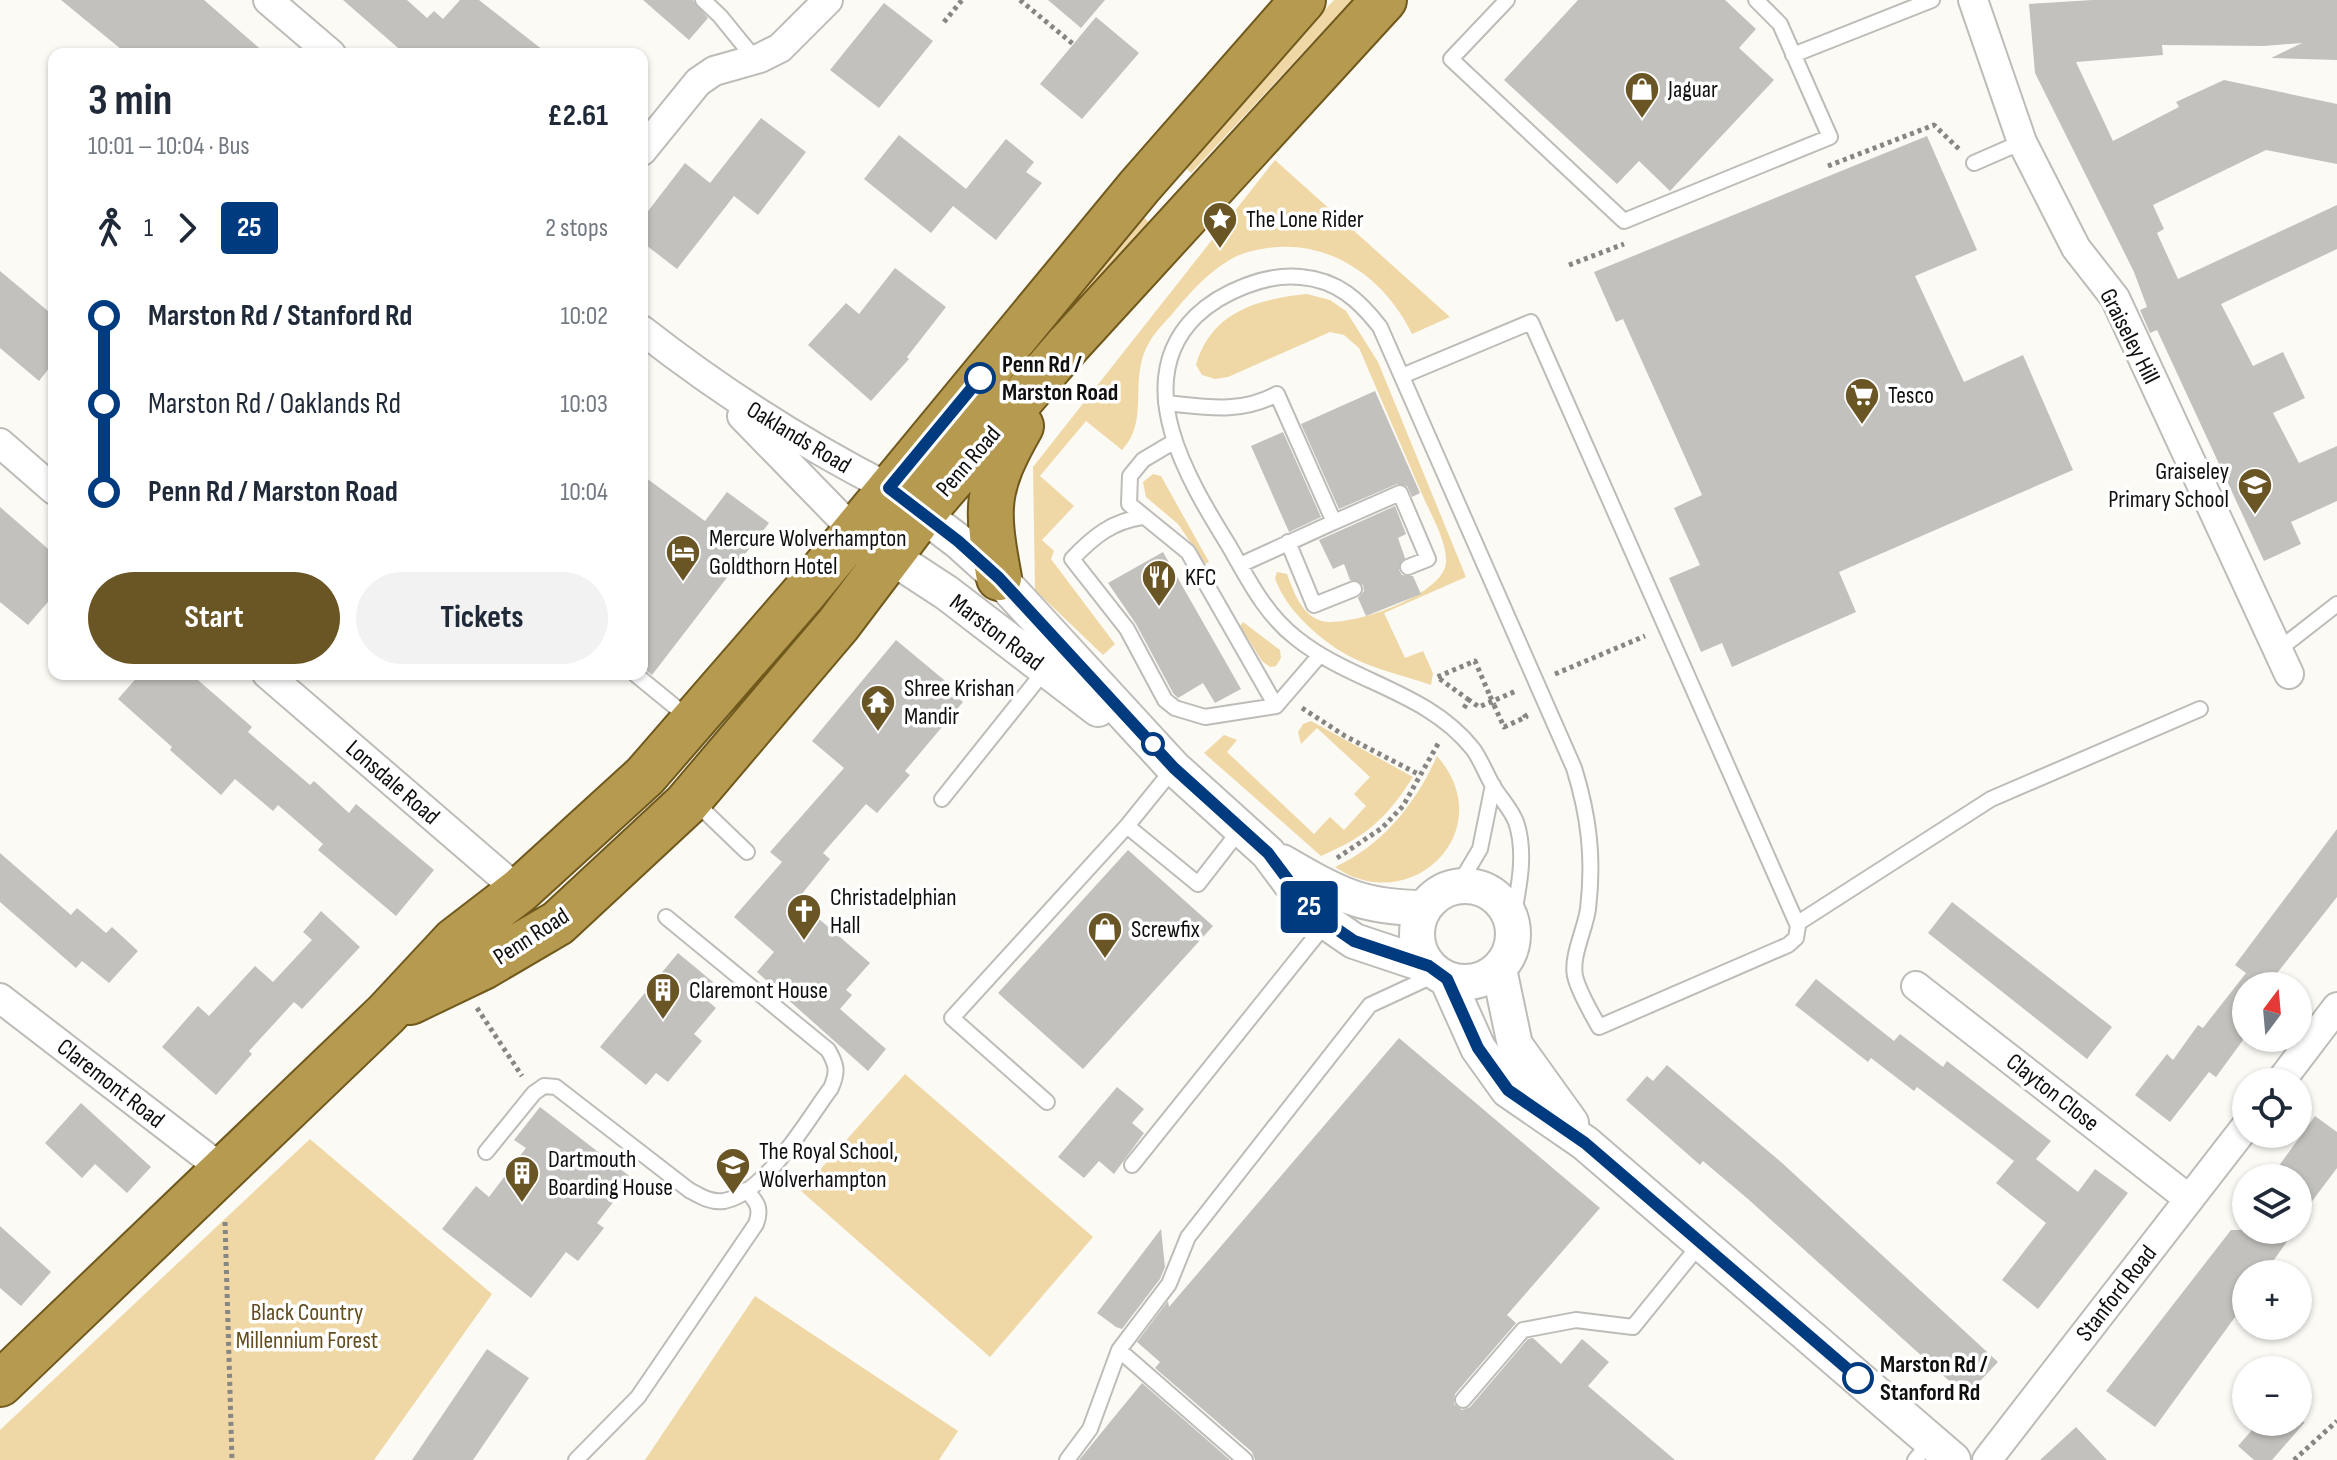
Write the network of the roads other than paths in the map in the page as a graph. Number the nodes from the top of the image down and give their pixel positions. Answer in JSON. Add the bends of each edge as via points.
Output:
{"nodes":[{"id":1,"x":268,"y":0,"type":"edge"},
{"id":2,"x":703,"y":0,"type":"edge"},
{"id":3,"x":828,"y":0,"type":"edge"},
{"id":4,"x":1384,"y":0,"type":"edge"},
{"id":5,"x":1507,"y":0,"type":"edge"},
{"id":6,"x":1756,"y":0,"type":"edge"},
{"id":7,"x":1932,"y":0,"type":"edge"},
{"id":8,"x":1973,"y":0,"type":"edge"},
{"id":9,"x":1294,"y":6,"type":"edge"},
{"id":10,"x":324,"y":48,"type":"edge"},
{"id":11,"x":1793,"y":55,"type":"junction"},
{"id":12,"x":755,"y":59,"type":"junction"},
{"id":13,"x":2022,"y":142,"type":"junction"},
{"id":14,"x":648,"y":144,"type":"edge"},
{"id":15,"x":1974,"y":163,"type":"road end"},
{"id":16,"x":648,"y":335,"type":"edge"},
{"id":17,"x":1069,"y":344,"type":"junction"},
{"id":18,"x":1402,"y":376,"type":"junction"},
{"id":19,"x":711,"y":384,"type":"junction"},
{"id":20,"x":1166,"y":403,"type":"junction"},
{"id":21,"x":1175,"y":441,"type":"junction"},
{"id":22,"x":0,"y":443,"type":"edge"},
{"id":23,"x":48,"y":485,"type":"edge"},
{"id":24,"x":905,"y":501,"type":"junction"},
{"id":25,"x":1143,"y":517,"type":"junction"},
{"id":26,"x":1334,"y":522,"type":"junction"},
{"id":27,"x":1288,"y":542,"type":"junction"},
{"id":28,"x":871,"y":543,"type":"junction"},
{"id":29,"x":1240,"y":565,"type":"junction"},
{"id":30,"x":1408,"y":567,"type":"dead end"},
{"id":31,"x":999,"y":578,"type":"junction"},
{"id":32,"x":1354,"y":589,"type":"dead end"},
{"id":33,"x":2337,"y":604,"type":"edge"},
{"id":34,"x":1319,"y":656,"type":"junction"},
{"id":35,"x":2284,"y":662,"type":"joint"},
{"id":36,"x":1046,"y":669,"type":"junction"},
{"id":37,"x":274,"y":680,"type":"edge"},
{"id":38,"x":643,"y":680,"type":"edge"},
{"id":39,"x":1280,"y":701,"type":"junction"},
{"id":40,"x":2200,"y":709,"type":"dead end"},
{"id":41,"x":693,"y":720,"type":"junction"},
{"id":42,"x":1174,"y":768,"type":"junction"},
{"id":43,"x":1493,"y":785,"type":"junction"},
{"id":44,"x":691,"y":798,"type":"junction"},
{"id":45,"x":942,"y":799,"type":"dead end"},
{"id":46,"x":1127,"y":826,"type":"junction"},
{"id":47,"x":1240,"y":829,"type":"junction"},
{"id":48,"x":747,"y":852,"type":"dead end"},
{"id":49,"x":1268,"y":853,"type":"junction"},
{"id":50,"x":1458,"y":886,"type":"junction"},
{"id":51,"x":519,"y":891,"type":"junction"},
{"id":52,"x":1424,"y":908,"type":"junction"},
{"id":53,"x":666,"y":917,"type":"dead end"},
{"id":54,"x":1327,"y":922,"type":"junction"},
{"id":55,"x":1798,"y":923,"type":"junction"},
{"id":56,"x":1512,"y":924,"type":"junction"},
{"id":57,"x":1499,"y":969,"type":"junction"},
{"id":58,"x":1438,"y":973,"type":"junction"},
{"id":59,"x":1916,"y":986,"type":"dead end"},
{"id":60,"x":0,"y":998,"type":"edge"},
{"id":61,"x":2337,"y":1007,"type":"edge"},
{"id":62,"x":386,"y":1014,"type":"junction"},
{"id":63,"x":2291,"y":1068,"type":"edge"},
{"id":64,"x":1047,"y":1102,"type":"dead end"},
{"id":65,"x":1585,"y":1143,"type":"junction"},
{"id":66,"x":2232,"y":1144,"type":"edge"},
{"id":67,"x":486,"y":1152,"type":"dead end"},
{"id":68,"x":1132,"y":1165,"type":"dead end"},
{"id":69,"x":222,"y":1169,"type":"junction"},
{"id":70,"x":746,"y":1190,"type":"junction"},
{"id":71,"x":2189,"y":1199,"type":"junction"},
{"id":72,"x":1701,"y":1243,"type":"junction"},
{"id":73,"x":1119,"y":1350,"type":"junction"},
{"id":74,"x":0,"y":1384,"type":"edge"},
{"id":75,"x":1463,"y":1400,"type":"dead end"},
{"id":76,"x":1933,"y":1454,"type":"edge"},
{"id":77,"x":576,"y":1460,"type":"edge"},
{"id":78,"x":1067,"y":1460,"type":"edge"},
{"id":79,"x":1245,"y":1460,"type":"edge"},
{"id":80,"x":1987,"y":1460,"type":"edge"}],
"edges":[{"from":1,"to":10,"type":"street"},
{"from":2,"to":12,"type":"lane"},
{"from":3,"to":12,"type":"street","via":[[780,48]]},
{"from":4,"to":17,"type":"highway","name":"Penn Road"},
{"from":5,"to":11,"type":"lane","via":[[1451,59],[1624,221],[1830,137]]},
{"from":6,"to":11,"type":"lane","via":[[1780,24]]},
{"from":7,"to":11,"type":"lane"},
{"from":8,"to":13,"type":"street","name":"Graiseley Hill"},
{"from":9,"to":24,"type":"highway","name":"Penn Road","via":[[1132,195]]},
{"from":12,"to":14,"type":"street","via":[[714,71],[698,82]]},
{"from":13,"to":15,"type":"lane"},
{"from":13,"to":35,"type":"street","name":"Graiseley Hill","via":[[2076,248],[2115,298]]},
{"from":16,"to":19,"type":"street","name":"Oaklands Road"},
{"from":17,"to":24,"type":"highway","name":"Penn Road"},
{"from":17,"to":31,"type":"highway","via":[[997,468],[989,521]]},
{"from":18,"to":20,"type":"lane","via":[[1380,327],[1358,299],[1328,282],[1299,276],[1263,281],[1206,307],[1174,343]]},
{"from":18,"to":55,"type":"lane","via":[[1531,322]]},
{"from":18,"to":55,"type":"lane","via":[[1574,768],[1587,811],[1590,882],[1575,978],[1599,1027],[1788,945],[1796,938]]},
{"from":19,"to":24,"type":"street","name":"Oaklands Road"},
{"from":19,"to":28,"type":"street","name":"Oaklands Road"},
{"from":20,"to":21,"type":"lane"},
{"from":20,"to":26,"type":"lane","via":[[1228,410],[1277,394]]},
{"from":21,"to":25,"type":"lane","via":[[1143,460],[1130,476],[1129,504]]},
{"from":21,"to":29,"type":"lane","via":[[1181,463]]},
{"from":22,"to":23,"type":"street"},
{"from":24,"to":28,"type":"highway","name":"Penn Road"},
{"from":24,"to":31,"type":"street","name":"Marston Road"},
{"from":25,"to":39,"type":"lane","via":[[1188,552]]},
{"from":25,"to":39,"type":"lane","via":[[1113,524],[1072,559],[1127,629],[1165,700],[1205,717]]},
{"from":26,"to":27,"type":"lane"},
{"from":26,"to":30,"type":"lane","via":[[1400,493],[1428,559]]},
{"from":27,"to":29,"type":"lane"},
{"from":27,"to":32,"type":"lane","via":[[1314,605]]},
{"from":28,"to":36,"type":"street","name":"Marston Road"},
{"from":28,"to":41,"type":"highway","name":"Penn Road"},
{"from":28,"to":44,"type":"highway","name":"Penn Road","via":[[838,625]]},
{"from":29,"to":34,"type":"lane","via":[[1264,606]]},
{"from":31,"to":42,"type":"street","name":"Marston Road"},
{"from":33,"to":35,"type":"lane"},
{"from":34,"to":39,"type":"lane"},
{"from":34,"to":43,"type":"lane","via":[[1428,707],[1474,750]]},
{"from":36,"to":42,"type":"street","name":"Marston Road"},
{"from":36,"to":45,"type":"lane"},
{"from":37,"to":51,"type":"street","name":"Lonsdale Road"},
{"from":38,"to":41,"type":"lane"},
{"from":40,"to":55,"type":"lane","via":[[1991,799]]},
{"from":41,"to":51,"type":"highway","name":"Penn Road","via":[[645,776]]},
{"from":42,"to":46,"type":"lane"},
{"from":42,"to":47,"type":"street","name":"Marston Road"},
{"from":43,"to":50,"type":"lane","via":[[1480,849]]},
{"from":43,"to":56,"type":"lane","via":[[1515,821],[1521,853]]},
{"from":44,"to":48,"type":"lane"},
{"from":44,"to":62,"type":"highway","name":"Penn Road","via":[[558,923]]},
{"from":46,"to":47,"type":"lane","via":[[1198,884]]},
{"from":46,"to":64,"type":"lane","via":[[952,1018]]},
{"from":47,"to":49,"type":"street","name":"Marston Road"},
{"from":49,"to":52,"type":"street","name":"Marston Road","via":[[1343,897],[1383,908]]},
{"from":49,"to":54,"type":"street","name":"Marston Road","via":[[1312,912]]},
{"from":50,"to":52,"type":"street"},
{"from":50,"to":56,"type":"street","via":[[1498,899]]},
{"from":51,"to":62,"type":"highway","name":"Penn Road","via":[[454,941]]},
{"from":52,"to":58,"type":"street","via":[[1417,938]]},
{"from":53,"to":70,"type":"lane","via":[[836,1062],[831,1088],[768,1172]]},
{"from":54,"to":58,"type":"street","name":"Marston Road","via":[[1354,941]]},
{"from":54,"to":68,"type":"lane"},
{"from":56,"to":57,"type":"street","via":[[1509,956]]},
{"from":57,"to":58,"type":"street","name":"Marston Road","via":[[1475,981]]},
{"from":57,"to":65,"type":"street","via":[[1515,1045]]},
{"from":58,"to":65,"type":"street","via":[[1478,1048],[1508,1090]]},
{"from":58,"to":73,"type":"lane","via":[[1370,1005],[1188,1237],[1169,1284]]},
{"from":59,"to":71,"type":"street","name":"Clayton Close"},
{"from":60,"to":69,"type":"street","name":"Claremont Road"},
{"from":61,"to":63,"type":"street"},
{"from":62,"to":69,"type":"highway","name":"Penn Road"},
{"from":65,"to":72,"type":"street"},
{"from":66,"to":71,"type":"street","name":"Stanford Road"},
{"from":67,"to":70,"type":"lane","via":[[534,1093],[544,1086],[556,1087],[689,1190],[723,1201]]},
{"from":69,"to":74,"type":"highway","name":"Penn Road"},
{"from":70,"to":77,"type":"lane","via":[[757,1202],[756,1224],[638,1397]]},
{"from":71,"to":80,"type":"street","name":"Stanford Road"},
{"from":72,"to":75,"type":"lane","via":[[1633,1327],[1576,1320],[1523,1330]]},
{"from":72,"to":76,"type":"street"},
{"from":73,"to":78,"type":"lane","via":[[1090,1429]]},
{"from":73,"to":79,"type":"lane"}]}
